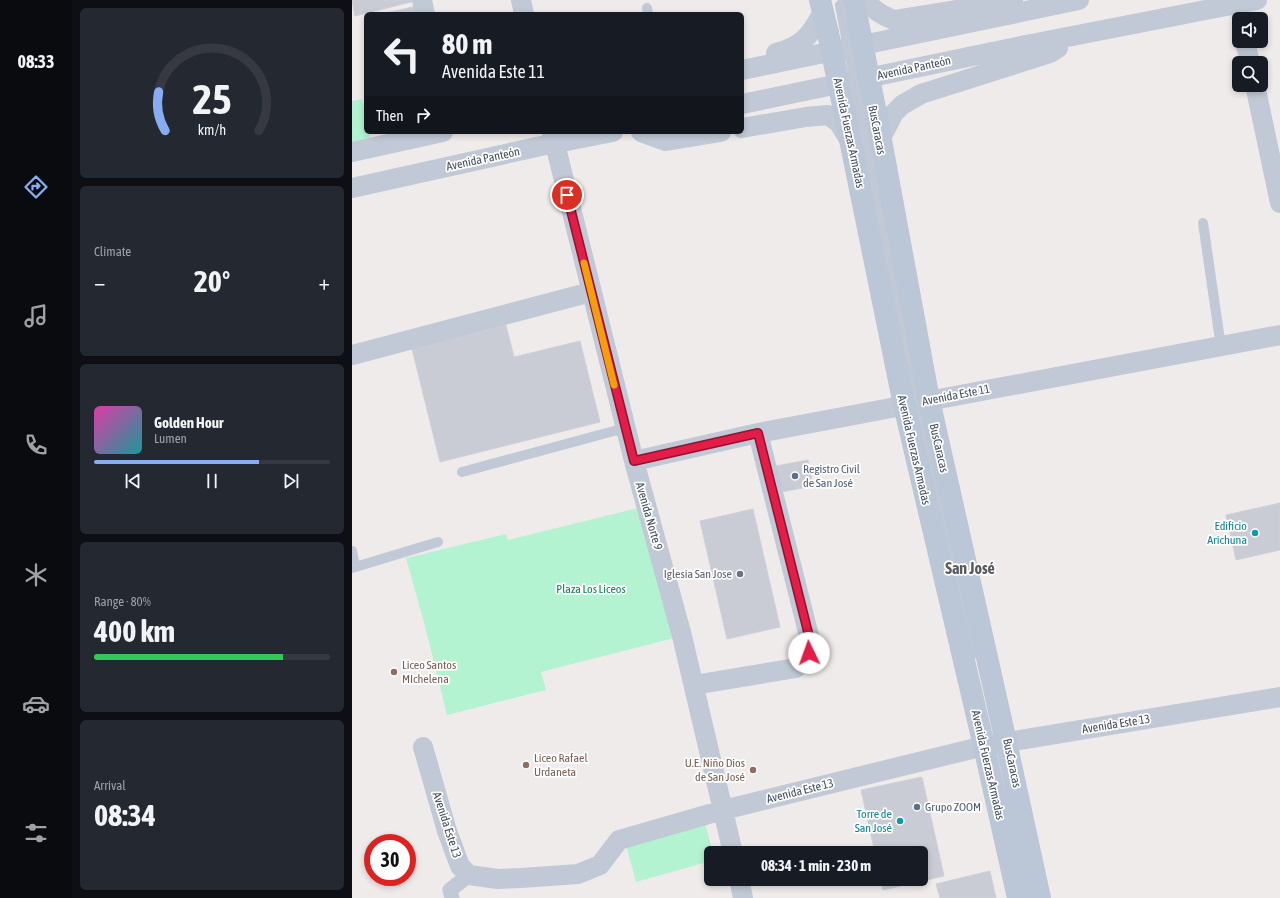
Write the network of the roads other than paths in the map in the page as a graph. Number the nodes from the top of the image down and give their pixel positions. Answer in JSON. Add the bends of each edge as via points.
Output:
{"nodes":[{"id":1,"x":422,"y":0,"type":"edge"},
{"id":2,"x":521,"y":0,"type":"edge"},
{"id":3,"x":866,"y":0,"type":"edge"},
{"id":4,"x":1017,"y":0,"type":"edge"},
{"id":5,"x":1079,"y":0,"type":"edge"},
{"id":6,"x":1257,"y":0,"type":"edge"},
{"id":7,"x":835,"y":3,"type":"edge"},
{"id":8,"x":1238,"y":8,"type":"edge"},
{"id":9,"x":425,"y":12,"type":"edge"},
{"id":10,"x":524,"y":12,"type":"edge"},
{"id":11,"x":1087,"y":34,"type":"junction"},
{"id":12,"x":744,"y":61,"type":"edge"},
{"id":13,"x":744,"y":70,"type":"edge"},
{"id":14,"x":1256,"y":92,"type":"edge"},
{"id":15,"x":744,"y":104,"type":"edge"},
{"id":16,"x":861,"y":117,"type":"junction"},
{"id":17,"x":744,"y":128,"type":"edge"},
{"id":18,"x":434,"y":134,"type":"edge"},
{"id":19,"x":593,"y":134,"type":"edge"},
{"id":20,"x":647,"y":134,"type":"edge"},
{"id":21,"x":708,"y":134,"type":"edge"},
{"id":22,"x":554,"y":138,"type":"edge"},
{"id":23,"x":881,"y":138,"type":"junction"},
{"id":24,"x":852,"y":143,"type":"junction"},
{"id":25,"x":352,"y":152,"type":"edge"},
{"id":26,"x":352,"y":188,"type":"edge"},
{"id":27,"x":1280,"y":203,"type":"edge"},
{"id":28,"x":1203,"y":223,"type":"dead end"},
{"id":29,"x":591,"y":292,"type":"junction"},
{"id":30,"x":1280,"y":335,"type":"edge"},
{"id":31,"x":1221,"y":347,"type":"junction"},
{"id":32,"x":352,"y":355,"type":"edge"},
{"id":33,"x":916,"y":403,"type":"junction"},
{"id":34,"x":625,"y":428,"type":"junction"},
{"id":35,"x":758,"y":433,"type":"junction"},
{"id":36,"x":634,"y":461,"type":"junction"},
{"id":37,"x":462,"y":472,"type":"dead end"},
{"id":38,"x":438,"y":542,"type":"dead end"},
{"id":39,"x":352,"y":551,"type":"edge"},
{"id":40,"x":354,"y":567,"type":"edge"},
{"id":41,"x":976,"y":662,"type":"dead end"},
{"id":42,"x":694,"y":685,"type":"junction"},
{"id":43,"x":1280,"y":697,"type":"edge"},
{"id":44,"x":995,"y":745,"type":"junction"},
{"id":45,"x":423,"y":747,"type":"dead end"},
{"id":46,"x":723,"y":810,"type":"junction"},
{"id":47,"x":731,"y":846,"type":"edge"},
{"id":48,"x":469,"y":875,"type":"junction"},
{"id":49,"x":740,"y":886,"type":"edge"},
{"id":50,"x":452,"y":898,"type":"edge"},
{"id":51,"x":743,"y":898,"type":"edge"},
{"id":52,"x":1018,"y":898,"type":"edge"},
{"id":53,"x":1040,"y":898,"type":"edge"}],
"edges":[{"from":1,"to":9,"type":"street"},
{"from":2,"to":10,"type":"street"},
{"from":3,"to":4,"type":"street","via":[[883,16],[894,20]]},
{"from":5,"to":13,"type":"street"},
{"from":6,"to":8,"type":"street","name":"Avenida Panteón"},
{"from":7,"to":12,"type":"street","via":[[799,45],[783,52]]},
{"from":7,"to":16,"type":"lane","name":"BusCaracas","bridge":true},
{"from":7,"to":16,"type":"main road","name":"Avenida Fuerzas Armadas","bridge":true,"via":[[828,33]]},
{"from":7,"to":16,"type":"main road","name":"Avenida Fuerzas Armadas","bridge":true,"via":[[858,23]]},
{"from":8,"to":11,"type":"street","name":"Avenida Panteón"},
{"from":11,"to":15,"type":"street","name":"Avenida Panteón"},
{"from":11,"to":23,"type":"street","name":"Avenida Panteón","via":[[1050,53],[921,94],[894,113]]},
{"from":14,"to":27,"type":"street"},
{"from":16,"to":23,"type":"main road","name":"Avenida Fuerzas Armadas"},
{"from":16,"to":24,"type":"main road","name":"Avenida Fuerzas Armadas"},
{"from":16,"to":33,"type":"lane","name":"BusCaracas"},
{"from":17,"to":24,"type":"street","via":[[806,117],[828,116],[839,123]]},
{"from":18,"to":25,"type":"street"},
{"from":19,"to":22,"type":"street","name":"Avenida Panteón"},
{"from":20,"to":21,"type":"street","via":[[666,141]]},
{"from":22,"to":26,"type":"street","name":"Avenida Panteón"},
{"from":22,"to":29,"type":"street","name":"Avenida Norte 9"},
{"from":23,"to":33,"type":"main road","name":"Avenida Fuerzas Armadas"},
{"from":24,"to":33,"type":"main road","name":"Avenida Fuerzas Armadas"},
{"from":28,"to":31,"type":"lane"},
{"from":29,"to":32,"type":"street"},
{"from":29,"to":34,"type":"street","name":"Avenida Norte 9"},
{"from":30,"to":31,"type":"street","name":"Avenida Este 11"},
{"from":31,"to":33,"type":"street","name":"Avenida Este 11"},
{"from":33,"to":35,"type":"street","name":"Avenida Este 11"},
{"from":33,"to":41,"type":"lane","name":"BusCaracas"},
{"from":33,"to":44,"type":"main road","name":"Avenida Fuerzas Armadas"},
{"from":34,"to":36,"type":"street","name":"Avenida Norte 9"},
{"from":34,"to":37,"type":"lane"},
{"from":35,"to":36,"type":"street","name":"Avenida Este 11"},
{"from":35,"to":42,"type":"street","via":[[810,640],[809,653],[804,662],[796,668]]},
{"from":36,"to":42,"type":"street","name":"Avenida Norte 9"},
{"from":38,"to":40,"type":"lane"},
{"from":39,"to":40,"type":"lane"},
{"from":42,"to":46,"type":"street","name":"Avenida Norte 9"},
{"from":43,"to":44,"type":"street","name":"Avenida Este 13"},
{"from":44,"to":46,"type":"street","name":"Avenida Este 13"},
{"from":44,"to":52,"type":"main road","name":"Avenida Fuerzas Armadas"},
{"from":44,"to":53,"type":"main road","name":"Avenida Fuerzas Armadas"},
{"from":45,"to":48,"type":"street","name":"Avenida Este 13","via":[[447,831],[460,866]]},
{"from":46,"to":47,"type":"street","name":"Avenida Norte 9"},
{"from":46,"to":48,"type":"street","name":"Avenida Este 13","via":[[619,840],[600,865],[578,874],[498,879]]},
{"from":48,"to":50,"type":"street","via":[[450,890]]},
{"from":49,"to":51,"type":"street"}]}
